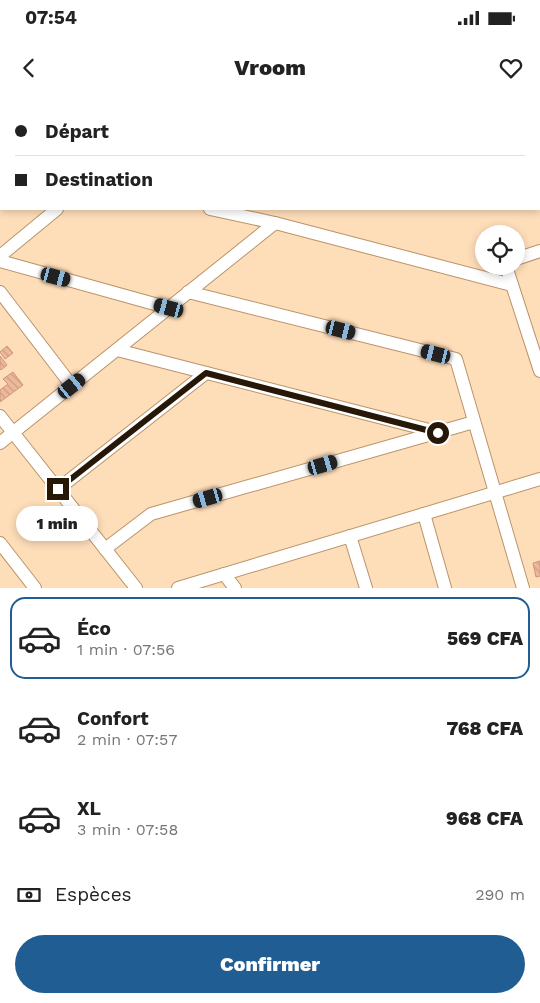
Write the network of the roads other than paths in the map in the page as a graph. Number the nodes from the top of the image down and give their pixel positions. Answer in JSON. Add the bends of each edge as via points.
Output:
{"nodes":[{"id":1,"x":56,"y":210,"type":"edge"},
{"id":2,"x":221,"y":210,"type":"edge"},
{"id":3,"x":253,"y":213,"type":"edge"},
{"id":4,"x":275,"y":223,"type":"junction"},
{"id":5,"x":540,"y":251,"type":"edge"},
{"id":6,"x":0,"y":256,"type":"edge"},
{"id":7,"x":525,"y":256,"type":"edge"},
{"id":8,"x":0,"y":261,"type":"edge"},
{"id":9,"x":509,"y":275,"type":"edge"},
{"id":10,"x":512,"y":285,"type":"junction"},
{"id":11,"x":0,"y":292,"type":"edge"},
{"id":12,"x":188,"y":292,"type":"junction"},
{"id":13,"x":169,"y":308,"type":"junction"},
{"id":14,"x":117,"y":350,"type":"junction"},
{"id":15,"x":540,"y":371,"type":"edge"},
{"id":16,"x":206,"y":373,"type":"junction"},
{"id":17,"x":72,"y":386,"type":"junction"},
{"id":18,"x":0,"y":416,"type":"edge"},
{"id":19,"x":474,"y":422,"type":"junction"},
{"id":20,"x":13,"y":433,"type":"junction"},
{"id":21,"x":438,"y":433,"type":"junction"},
{"id":22,"x":0,"y":443,"type":"edge"},
{"id":23,"x":540,"y":479,"type":"edge"},
{"id":24,"x":58,"y":489,"type":"junction"},
{"id":25,"x":495,"y":493,"type":"junction"},
{"id":26,"x":424,"y":514,"type":"junction"},
{"id":27,"x":350,"y":536,"type":"junction"},
{"id":28,"x":0,"y":543,"type":"edge"},
{"id":29,"x":105,"y":549,"type":"junction"},
{"id":30,"x":224,"y":574,"type":"junction"},
{"id":31,"x":35,"y":588,"type":"edge"},
{"id":32,"x":136,"y":588,"type":"edge"},
{"id":33,"x":178,"y":588,"type":"edge"},
{"id":34,"x":235,"y":588,"type":"edge"},
{"id":35,"x":366,"y":588,"type":"edge"},
{"id":36,"x":445,"y":588,"type":"edge"},
{"id":37,"x":523,"y":588,"type":"edge"}],
"edges":[{"from":1,"to":6,"type":"street"},
{"from":2,"to":3,"type":"street"},
{"from":3,"to":4,"type":"street"},
{"from":4,"to":10,"type":"street"},
{"from":4,"to":12,"type":"street"},
{"from":5,"to":7,"type":"street"},
{"from":8,"to":13,"type":"street"},
{"from":9,"to":10,"type":"street"},
{"from":10,"to":15,"type":"street"},
{"from":11,"to":17,"type":"street"},
{"from":12,"to":13,"type":"street"},
{"from":12,"to":19,"type":"street","via":[[456,359]]},
{"from":13,"to":14,"type":"street"},
{"from":14,"to":16,"type":"street"},
{"from":14,"to":17,"type":"street"},
{"from":16,"to":21,"type":"street"},
{"from":16,"to":24,"type":"street"},
{"from":17,"to":20,"type":"street"},
{"from":18,"to":20,"type":"street"},
{"from":19,"to":21,"type":"street"},
{"from":19,"to":25,"type":"street"},
{"from":20,"to":22,"type":"street"},
{"from":20,"to":24,"type":"street"},
{"from":21,"to":29,"type":"street","via":[[151,514]]},
{"from":23,"to":25,"type":"street"},
{"from":24,"to":29,"type":"street"},
{"from":25,"to":26,"type":"street"},
{"from":25,"to":37,"type":"street"},
{"from":26,"to":27,"type":"street"},
{"from":26,"to":36,"type":"street"},
{"from":27,"to":30,"type":"street"},
{"from":27,"to":35,"type":"street"},
{"from":28,"to":31,"type":"street"},
{"from":29,"to":32,"type":"street"},
{"from":30,"to":33,"type":"street"},
{"from":30,"to":34,"type":"street"}]}
